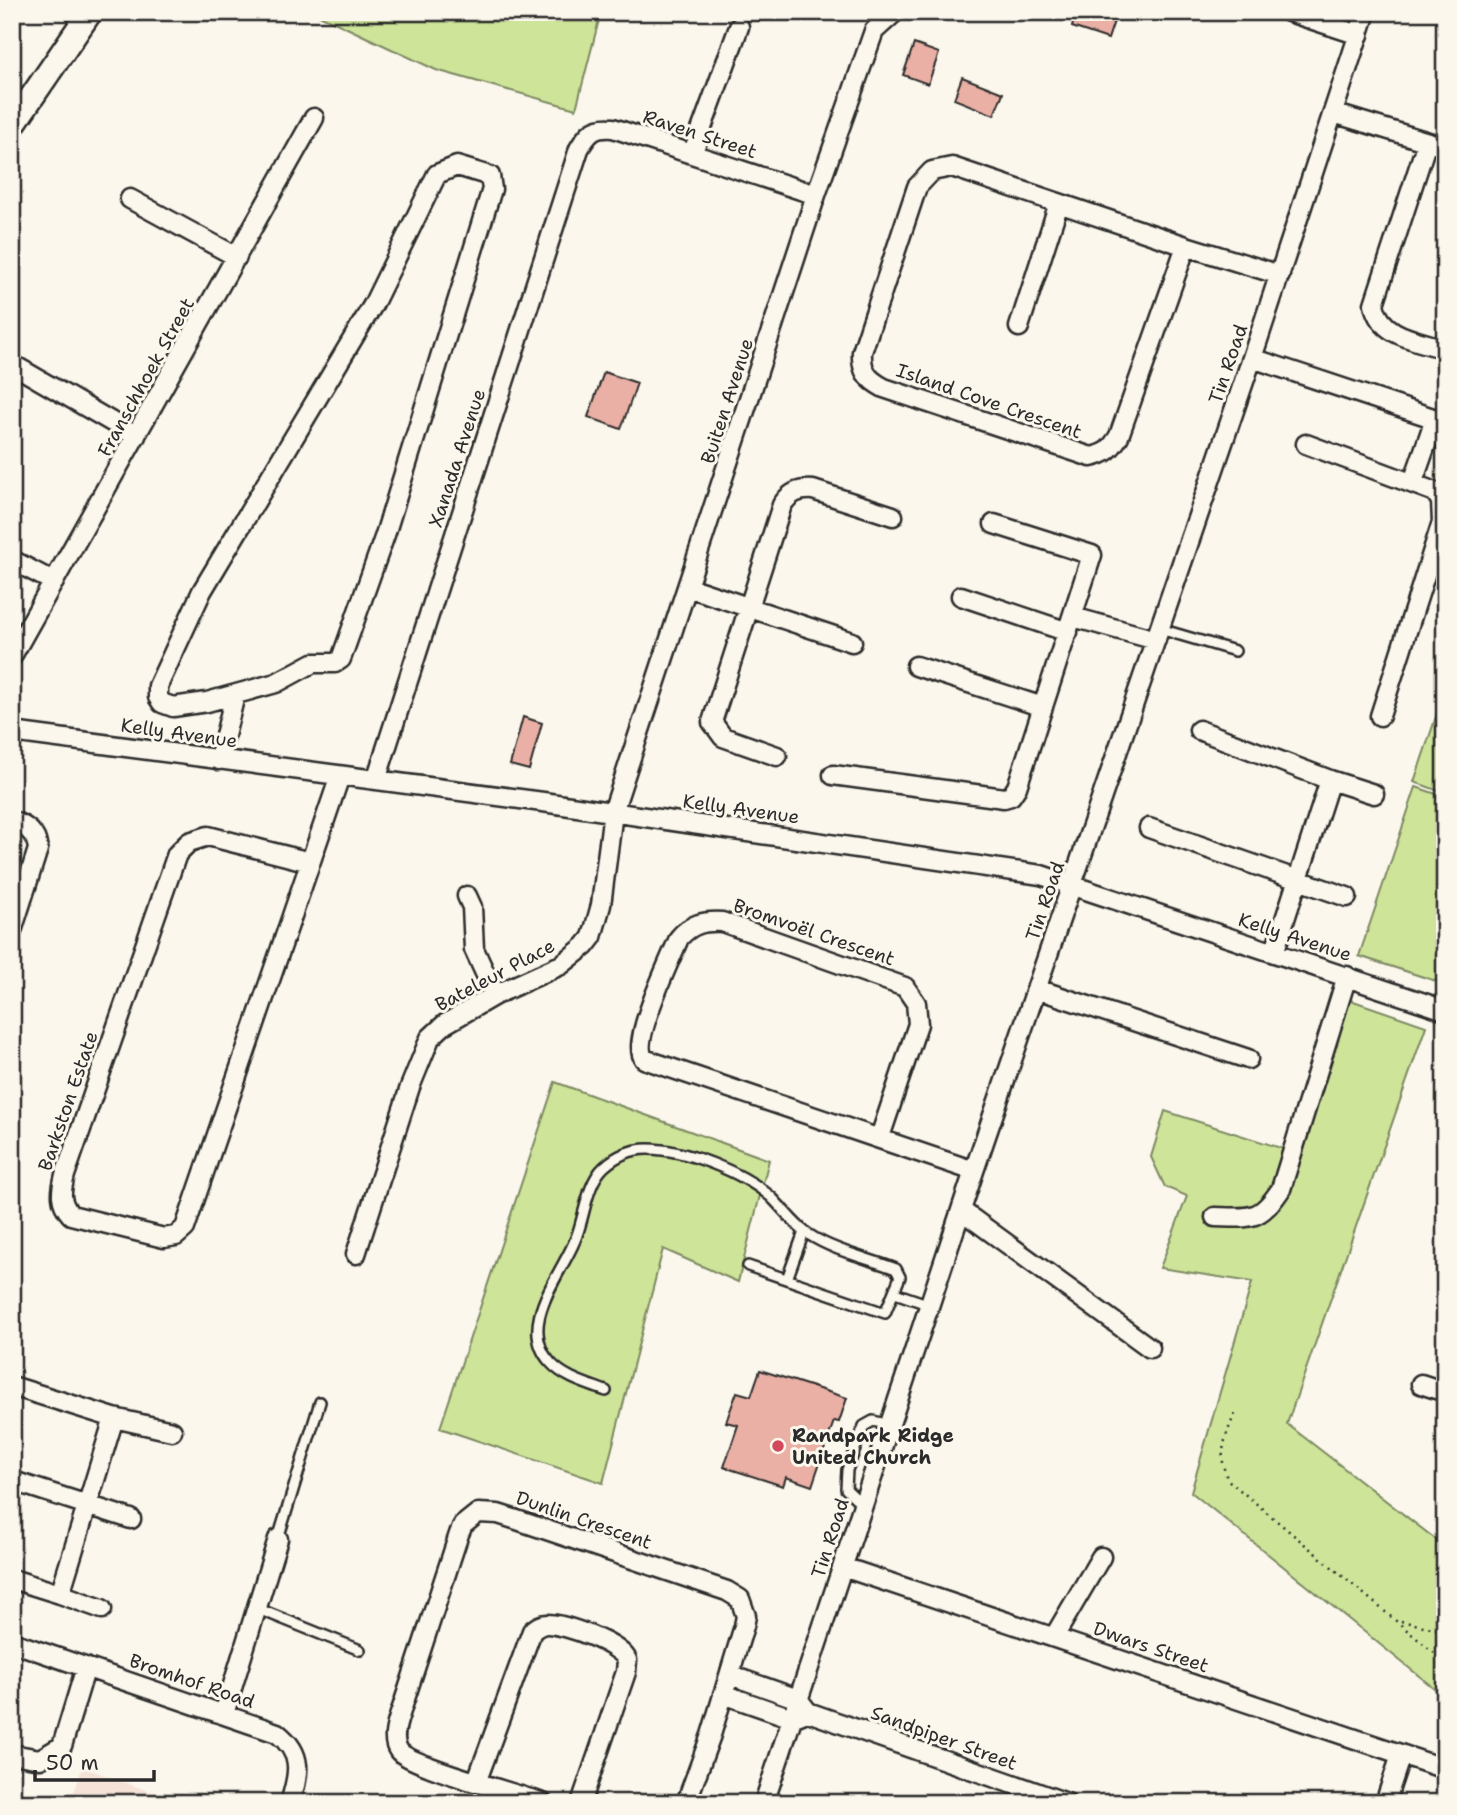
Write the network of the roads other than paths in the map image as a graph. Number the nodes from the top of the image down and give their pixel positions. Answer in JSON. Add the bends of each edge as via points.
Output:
{"nodes":[{"id":1,"x":90,"y":12,"type":"edge"},
{"id":2,"x":895,"y":12,"type":"edge"},
{"id":3,"x":1289,"y":12,"type":"edge"},
{"id":4,"x":1366,"y":12,"type":"edge"},
{"id":5,"x":739,"y":27,"type":"dead end"},
{"id":6,"x":1359,"y":35,"type":"junction"},
{"id":7,"x":1333,"y":113,"type":"junction"},
{"id":8,"x":314,"y":118,"type":"dead end"},
{"id":9,"x":12,"y":126,"type":"edge"},
{"id":10,"x":1427,"y":142,"type":"junction"},
{"id":11,"x":1445,"y":147,"type":"edge"},
{"id":12,"x":579,"y":149,"type":"joint"},
{"id":13,"x":693,"y":152,"type":"junction"},
{"id":14,"x":816,"y":195,"type":"junction"},
{"id":15,"x":130,"y":199,"type":"dead end"},
{"id":16,"x":1059,"y":203,"type":"junction"},
{"id":17,"x":1186,"y":246,"type":"junction"},
{"id":18,"x":237,"y":257,"type":"junction"},
{"id":19,"x":1280,"y":275,"type":"junction"},
{"id":20,"x":1019,"y":327,"type":"dead end"},
{"id":21,"x":1445,"y":349,"type":"edge"},
{"id":22,"x":1252,"y":358,"type":"junction"},
{"id":23,"x":12,"y":364,"type":"edge"},
{"id":24,"x":1440,"y":420,"type":"edge"},
{"id":25,"x":136,"y":436,"type":"junction"},
{"id":26,"x":1306,"y":444,"type":"dead end"},
{"id":27,"x":1413,"y":482,"type":"junction"},
{"id":28,"x":893,"y":516,"type":"dead end"},
{"id":29,"x":994,"y":524,"type":"dead end"},
{"id":30,"x":12,"y":560,"type":"edge"},
{"id":31,"x":54,"y":582,"type":"junction"},
{"id":32,"x":688,"y":587,"type":"junction"},
{"id":33,"x":961,"y":596,"type":"dead end"},
{"id":34,"x":747,"y":608,"type":"junction"},
{"id":35,"x":1070,"y":624,"type":"junction"},
{"id":36,"x":1158,"y":635,"type":"junction"},
{"id":37,"x":852,"y":642,"type":"dead end"},
{"id":38,"x":1235,"y":651,"type":"dead end"},
{"id":39,"x":12,"y":656,"type":"edge"},
{"id":40,"x":916,"y":667,"type":"dead end"},
{"id":41,"x":235,"y":695,"type":"junction"},
{"id":42,"x":1043,"y":707,"type":"junction"},
{"id":43,"x":1380,"y":716,"type":"dead end"},
{"id":44,"x":1199,"y":730,"type":"dead end"},
{"id":45,"x":12,"y":732,"type":"edge"},
{"id":46,"x":777,"y":756,"type":"dead end"},
{"id":47,"x":219,"y":760,"type":"junction"},
{"id":48,"x":833,"y":775,"type":"dead end"},
{"id":49,"x":340,"y":776,"type":"junction"},
{"id":50,"x":376,"y":780,"type":"junction"},
{"id":51,"x":1330,"y":780,"type":"junction"},
{"id":52,"x":1374,"y":794,"type":"dead end"},
{"id":53,"x":612,"y":812,"type":"junction"},
{"id":54,"x":12,"y":821,"type":"edge"},
{"id":55,"x":1149,"y":828,"type":"dead end"},
{"id":56,"x":310,"y":862,"type":"junction"},
{"id":57,"x":1297,"y":880,"type":"junction"},
{"id":58,"x":1073,"y":884,"type":"junction"},
{"id":59,"x":467,"y":895,"type":"dead end"},
{"id":60,"x":1347,"y":897,"type":"dead end"},
{"id":61,"x":12,"y":931,"type":"edge"},
{"id":62,"x":1274,"y":953,"type":"junction"},
{"id":63,"x":1347,"y":975,"type":"junction"},
{"id":64,"x":1037,"y":989,"type":"junction"},
{"id":65,"x":495,"y":995,"type":"junction"},
{"id":66,"x":1445,"y":1010,"type":"edge"},
{"id":67,"x":1248,"y":1059,"type":"dead end"},
{"id":68,"x":880,"y":1137,"type":"junction"},
{"id":69,"x":974,"y":1171,"type":"junction"},
{"id":70,"x":962,"y":1211,"type":"junction"},
{"id":71,"x":1215,"y":1217,"type":"dead end"},
{"id":72,"x":804,"y":1232,"type":"junction"},
{"id":73,"x":356,"y":1254,"type":"dead end"},
{"id":74,"x":748,"y":1266,"type":"dead end"},
{"id":75,"x":787,"y":1279,"type":"junction"},
{"id":76,"x":895,"y":1293,"type":"junction"},
{"id":77,"x":930,"y":1305,"type":"junction"},
{"id":78,"x":1150,"y":1348,"type":"dead end"},
{"id":79,"x":1421,"y":1384,"type":"dead end"},
{"id":80,"x":12,"y":1386,"type":"edge"},
{"id":81,"x":606,"y":1391,"type":"dead end"},
{"id":82,"x":1445,"y":1392,"type":"edge"},
{"id":83,"x":320,"y":1402,"type":"dead end"},
{"id":84,"x":114,"y":1418,"type":"junction"},
{"id":85,"x":890,"y":1425,"type":"junction"},
{"id":86,"x":172,"y":1431,"type":"dead end"},
{"id":87,"x":13,"y":1481,"type":"edge"},
{"id":88,"x":87,"y":1504,"type":"junction"},
{"id":89,"x":863,"y":1506,"type":"junction"},
{"id":90,"x":131,"y":1519,"type":"dead end"},
{"id":91,"x":278,"y":1539,"type":"joint"},
{"id":92,"x":1101,"y":1556,"type":"dead end"},
{"id":93,"x":843,"y":1567,"type":"junction"},
{"id":94,"x":12,"y":1578,"type":"edge"},
{"id":95,"x":60,"y":1594,"type":"junction"},
{"id":96,"x":256,"y":1608,"type":"junction"},
{"id":97,"x":103,"y":1609,"type":"dead end"},
{"id":98,"x":1054,"y":1637,"type":"junction"},
{"id":99,"x":12,"y":1642,"type":"edge"},
{"id":100,"x":360,"y":1650,"type":"dead end"},
{"id":101,"x":86,"y":1667,"type":"junction"},
{"id":102,"x":730,"y":1675,"type":"junction"},
{"id":103,"x":723,"y":1694,"type":"junction"},
{"id":104,"x":800,"y":1709,"type":"junction"},
{"id":105,"x":224,"y":1714,"type":"junction"},
{"id":106,"x":12,"y":1754,"type":"edge"},
{"id":107,"x":1401,"y":1755,"type":"junction"},
{"id":108,"x":1445,"y":1769,"type":"edge"},
{"id":109,"x":477,"y":1780,"type":"junction"},
{"id":110,"x":289,"y":1803,"type":"edge"},
{"id":111,"x":543,"y":1803,"type":"edge"},
{"id":112,"x":581,"y":1803,"type":"edge"},
{"id":113,"x":686,"y":1803,"type":"edge"},
{"id":114,"x":764,"y":1803,"type":"edge"},
{"id":115,"x":1067,"y":1803,"type":"edge"},
{"id":116,"x":1385,"y":1803,"type":"edge"}],
"edges":[{"from":1,"to":9,"type":"street"},
{"from":2,"to":14,"type":"street","name":"Buiten Avenue","via":[[874,31]]},
{"from":3,"to":6,"type":"street"},
{"from":4,"to":6,"type":"street","name":"Tin Road"},
{"from":5,"to":13,"type":"street"},
{"from":6,"to":7,"type":"street","name":"Tin Road"},
{"from":7,"to":10,"type":"street"},
{"from":7,"to":19,"type":"street","name":"Tin Road"},
{"from":8,"to":18,"type":"street","name":"Franschhoek Street"},
{"from":10,"to":11,"type":"street"},
{"from":10,"to":21,"type":"street","via":[[1374,304],[1380,322],[1391,331]]},
{"from":12,"to":13,"type":"street","name":"Raven Street","via":[[594,128],[604,127]]},
{"from":12,"to":50,"type":"street","name":"Xanada Avenue"},
{"from":13,"to":14,"type":"street","name":"Raven Street"},
{"from":14,"to":32,"type":"street","name":"Buiten Avenue"},
{"from":15,"to":18,"type":"street"},
{"from":16,"to":17,"type":"street","name":"Island Cove Crescent"},
{"from":16,"to":17,"type":"street","name":"Island Cove Crescent","via":[[952,167],[924,176],[862,352],[861,365],[872,381],[1081,454],[1102,455],[1119,436]]},
{"from":16,"to":20,"type":"street"},
{"from":17,"to":19,"type":"street","name":"Island Cove Crescent"},
{"from":18,"to":25,"type":"street","name":"Franschhoek Street"},
{"from":19,"to":22,"type":"street","name":"Tin Road"},
{"from":22,"to":24,"type":"street"},
{"from":22,"to":36,"type":"street","name":"Tin Road"},
{"from":23,"to":25,"type":"street"},
{"from":24,"to":27,"type":"street"},
{"from":25,"to":31,"type":"street","name":"Franschhoek Street"},
{"from":26,"to":27,"type":"street"},
{"from":27,"to":43,"type":"street","via":[[1436,492],[1442,522]]},
{"from":28,"to":34,"type":"street","via":[[813,490],[789,495]]},
{"from":29,"to":35,"type":"street","via":[[1092,555]]},
{"from":30,"to":31,"type":"street"},
{"from":31,"to":39,"type":"street","name":"Franschhoek Street"},
{"from":32,"to":34,"type":"street"},
{"from":32,"to":53,"type":"street","name":"Buiten Avenue"},
{"from":33,"to":35,"type":"street"},
{"from":34,"to":37,"type":"street"},
{"from":34,"to":46,"type":"street","via":[[712,722],[723,737]]},
{"from":35,"to":36,"type":"street"},
{"from":35,"to":42,"type":"street"},
{"from":36,"to":38,"type":"lane"},
{"from":36,"to":58,"type":"street","name":"Tin Road"},
{"from":40,"to":42,"type":"street"},
{"from":41,"to":41,"type":"street","via":[[173,707],[162,703],[157,689],[202,591],[373,304],[437,174],[457,166],[485,173],[493,180],[492,189],[394,509],[343,656],[335,663],[313,663],[276,683]]},
{"from":41,"to":47,"type":"street"},
{"from":42,"to":48,"type":"street","via":[[1011,796]]},
{"from":44,"to":51,"type":"street"},
{"from":45,"to":47,"type":"street","name":"Kelly Avenue"},
{"from":47,"to":49,"type":"street","name":"Kelly Avenue"},
{"from":49,"to":50,"type":"street","name":"Kelly Avenue"},
{"from":49,"to":56,"type":"street","name":"Barkston Estate"},
{"from":50,"to":53,"type":"street","name":"Kelly Avenue"},
{"from":51,"to":52,"type":"street"},
{"from":51,"to":57,"type":"street"},
{"from":53,"to":58,"type":"street","name":"Kelly Avenue","via":[[878,849]]},
{"from":53,"to":65,"type":"street","name":"Bateleur Place","via":[[603,895],[592,937],[561,965]]},
{"from":54,"to":61,"type":"street","via":[[32,832],[38,849]]},
{"from":55,"to":57,"type":"street"},
{"from":56,"to":56,"type":"street","name":"Barkston Estate","via":[[208,836],[189,842],[177,854],[65,1175],[61,1195],[71,1215],[164,1238],[185,1228]]},
{"from":57,"to":60,"type":"street"},
{"from":57,"to":62,"type":"street"},
{"from":58,"to":62,"type":"street","name":"Kelly Avenue"},
{"from":58,"to":64,"type":"street","name":"Tin Road"},
{"from":59,"to":65,"type":"street","via":[[474,949]]},
{"from":62,"to":63,"type":"street","name":"Kelly Avenue"},
{"from":63,"to":66,"type":"street","name":"Kelly Avenue"},
{"from":63,"to":71,"type":"street","via":[[1281,1189],[1262,1214]]},
{"from":64,"to":67,"type":"street"},
{"from":64,"to":69,"type":"street","name":"Tin Road"},
{"from":65,"to":73,"type":"street","name":"Bateleur Place","via":[[430,1038]]},
{"from":68,"to":68,"type":"street","name":"Bromvoël Crescent","via":[[644,1059],[639,1046],[644,1026],[679,938],[690,927],[722,922],[905,987],[916,1003],[918,1024]]},
{"from":68,"to":69,"type":"street","name":"Bromvoël Crescent"},
{"from":69,"to":70,"type":"street","name":"Tin Road"},
{"from":70,"to":77,"type":"street","name":"Tin Road"},
{"from":70,"to":78,"type":"street"},
{"from":72,"to":75,"type":"lane"},
{"from":72,"to":76,"type":"lane","via":[[896,1269],[900,1277]]},
{"from":72,"to":81,"type":"lane","via":[[746,1179],[694,1159],[647,1149],[623,1154],[603,1168],[568,1257],[555,1273],[538,1325],[549,1362],[570,1377]]},
{"from":74,"to":75,"type":"lane"},
{"from":75,"to":76,"type":"lane","via":[[880,1313],[888,1310]]},
{"from":76,"to":77,"type":"lane"},
{"from":77,"to":85,"type":"street","name":"Tin Road"},
{"from":79,"to":82,"type":"street"},
{"from":80,"to":84,"type":"street"},
{"from":83,"to":91,"type":"lane"},
{"from":84,"to":86,"type":"street"},
{"from":84,"to":88,"type":"street"},
{"from":85,"to":89,"type":"street","name":"Tin Road"},
{"from":85,"to":89,"type":"lane","via":[[873,1422],[864,1426],[847,1471],[846,1489]]},
{"from":87,"to":88,"type":"street"},
{"from":88,"to":90,"type":"street"},
{"from":88,"to":95,"type":"street"},
{"from":89,"to":93,"type":"street","name":"Tin Road"},
{"from":91,"to":96,"type":"street"},
{"from":92,"to":98,"type":"street"},
{"from":93,"to":98,"type":"street","name":"Dwars Street"},
{"from":93,"to":104,"type":"street","name":"Tin Road"},
{"from":94,"to":95,"type":"street"},
{"from":95,"to":97,"type":"street"},
{"from":96,"to":100,"type":"lane"},
{"from":96,"to":105,"type":"street"},
{"from":98,"to":107,"type":"street","name":"Dwars Street"},
{"from":99,"to":101,"type":"street","name":"Bromhof Road"},
{"from":101,"to":105,"type":"street","name":"Bromhof Road"},
{"from":101,"to":106,"type":"street","via":[[62,1746],[40,1759]]},
{"from":102,"to":103,"type":"street","name":"Dunlin Crescent"},
{"from":102,"to":104,"type":"street"},
{"from":102,"to":109,"type":"street","name":"Dunlin Crescent","via":[[746,1616],[735,1594],[498,1514],[478,1513],[459,1534],[395,1738],[398,1750],[406,1756]]},
{"from":103,"to":104,"type":"street"},
{"from":103,"to":113,"type":"street","name":"Dunlin Crescent"},
{"from":104,"to":114,"type":"street","name":"Tin Road"},
{"from":104,"to":115,"type":"street","name":"Sandpiper Street"},
{"from":105,"to":110,"type":"street","name":"Bromhof Road","via":[[277,1733],[296,1754],[300,1773]]},
{"from":107,"to":108,"type":"street","name":"Dwars Street"},
{"from":107,"to":116,"type":"street"},
{"from":109,"to":111,"type":"street","name":"Dunlin Crescent"},
{"from":109,"to":112,"type":"street","via":[[532,1631],[543,1624],[556,1625],[614,1646],[627,1660]]}]}
